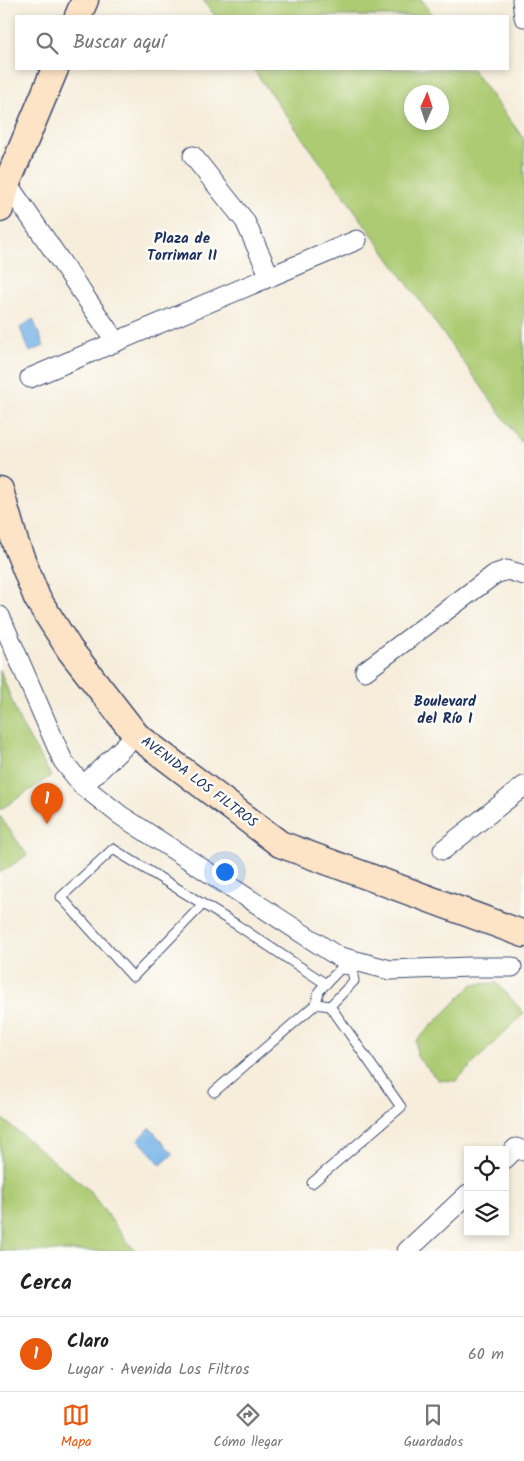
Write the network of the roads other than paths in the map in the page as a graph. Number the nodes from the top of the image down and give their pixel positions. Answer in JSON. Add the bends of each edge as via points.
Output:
{"nodes":[{"id":1,"x":85,"y":0,"type":"edge"},
{"id":2,"x":522,"y":0,"type":"edge"},
{"id":3,"x":78,"y":15,"type":"edge"},
{"id":4,"x":524,"y":17,"type":"edge"},
{"id":5,"x":55,"y":70,"type":"edge"},
{"id":6,"x":193,"y":156,"type":"dead end"},
{"id":7,"x":7,"y":183,"type":"junction"},
{"id":8,"x":0,"y":209,"type":"edge"},
{"id":9,"x":357,"y":240,"type":"dead end"},
{"id":10,"x":270,"y":277,"type":"junction"},
{"id":11,"x":116,"y":342,"type":"junction"},
{"id":12,"x":30,"y":378,"type":"dead end"},
{"id":13,"x":0,"y":490,"type":"edge"},
{"id":14,"x":524,"y":575,"type":"edge"},
{"id":15,"x":0,"y":616,"type":"edge"},
{"id":16,"x":364,"y":671,"type":"dead end"},
{"id":17,"x":136,"y":734,"type":"junction"},
{"id":18,"x":83,"y":786,"type":"junction"},
{"id":19,"x":524,"y":786,"type":"edge"},
{"id":20,"x":444,"y":850,"type":"dead end"},
{"id":21,"x":202,"y":905,"type":"junction"},
{"id":22,"x":524,"y":934,"type":"edge"},
{"id":23,"x":355,"y":966,"type":"junction"},
{"id":24,"x":512,"y":967,"type":"dead end"},
{"id":25,"x":326,"y":984,"type":"junction"},
{"id":26,"x":316,"y":1004,"type":"junction"},
{"id":27,"x":330,"y":1006,"type":"junction"},
{"id":28,"x":214,"y":1092,"type":"dead end"},
{"id":29,"x":524,"y":1151,"type":"edge"},
{"id":30,"x":509,"y":1155,"type":"edge"},
{"id":31,"x":312,"y":1183,"type":"dead end"},
{"id":32,"x":464,"y":1198,"type":"edge"},
{"id":33,"x":407,"y":1251,"type":"edge"}],
"edges":[{"from":1,"to":3,"type":"main road"},
{"from":2,"to":4,"type":"street"},
{"from":5,"to":7,"type":"main road"},
{"from":6,"to":10,"type":"street","via":[[246,221]]},
{"from":7,"to":8,"type":"main road"},
{"from":7,"to":11,"type":"street"},
{"from":9,"to":10,"type":"street"},
{"from":10,"to":11,"type":"street"},
{"from":11,"to":12,"type":"street"},
{"from":13,"to":17,"type":"main road","name":"AVENIDA LOS FILTROS","via":[[15,542],[37,598],[70,650]]},
{"from":14,"to":16,"type":"street","via":[[506,570],[495,574]]},
{"from":15,"to":18,"type":"street","via":[[63,760]]},
{"from":17,"to":18,"type":"street"},
{"from":17,"to":22,"type":"main road","name":"AVENIDA LOS FILTROS","via":[[280,844]]},
{"from":18,"to":23,"type":"street","via":[[120,814]]},
{"from":19,"to":20,"type":"street"},
{"from":21,"to":21,"type":"lane","via":[[114,850],[61,897],[133,977]]},
{"from":21,"to":25,"type":"lane"},
{"from":23,"to":24,"type":"street","via":[[390,970]]},
{"from":23,"to":25,"type":"lane","via":[[340,969]]},
{"from":23,"to":27,"type":"lane","via":[[354,981]]},
{"from":25,"to":26,"type":"lane","via":[[319,992]]},
{"from":26,"to":27,"type":"lane"},
{"from":26,"to":28,"type":"lane"},
{"from":27,"to":31,"type":"lane","via":[[401,1107]]},
{"from":29,"to":30,"type":"street","via":[[516,1148]]},
{"from":32,"to":33,"type":"street"}]}
